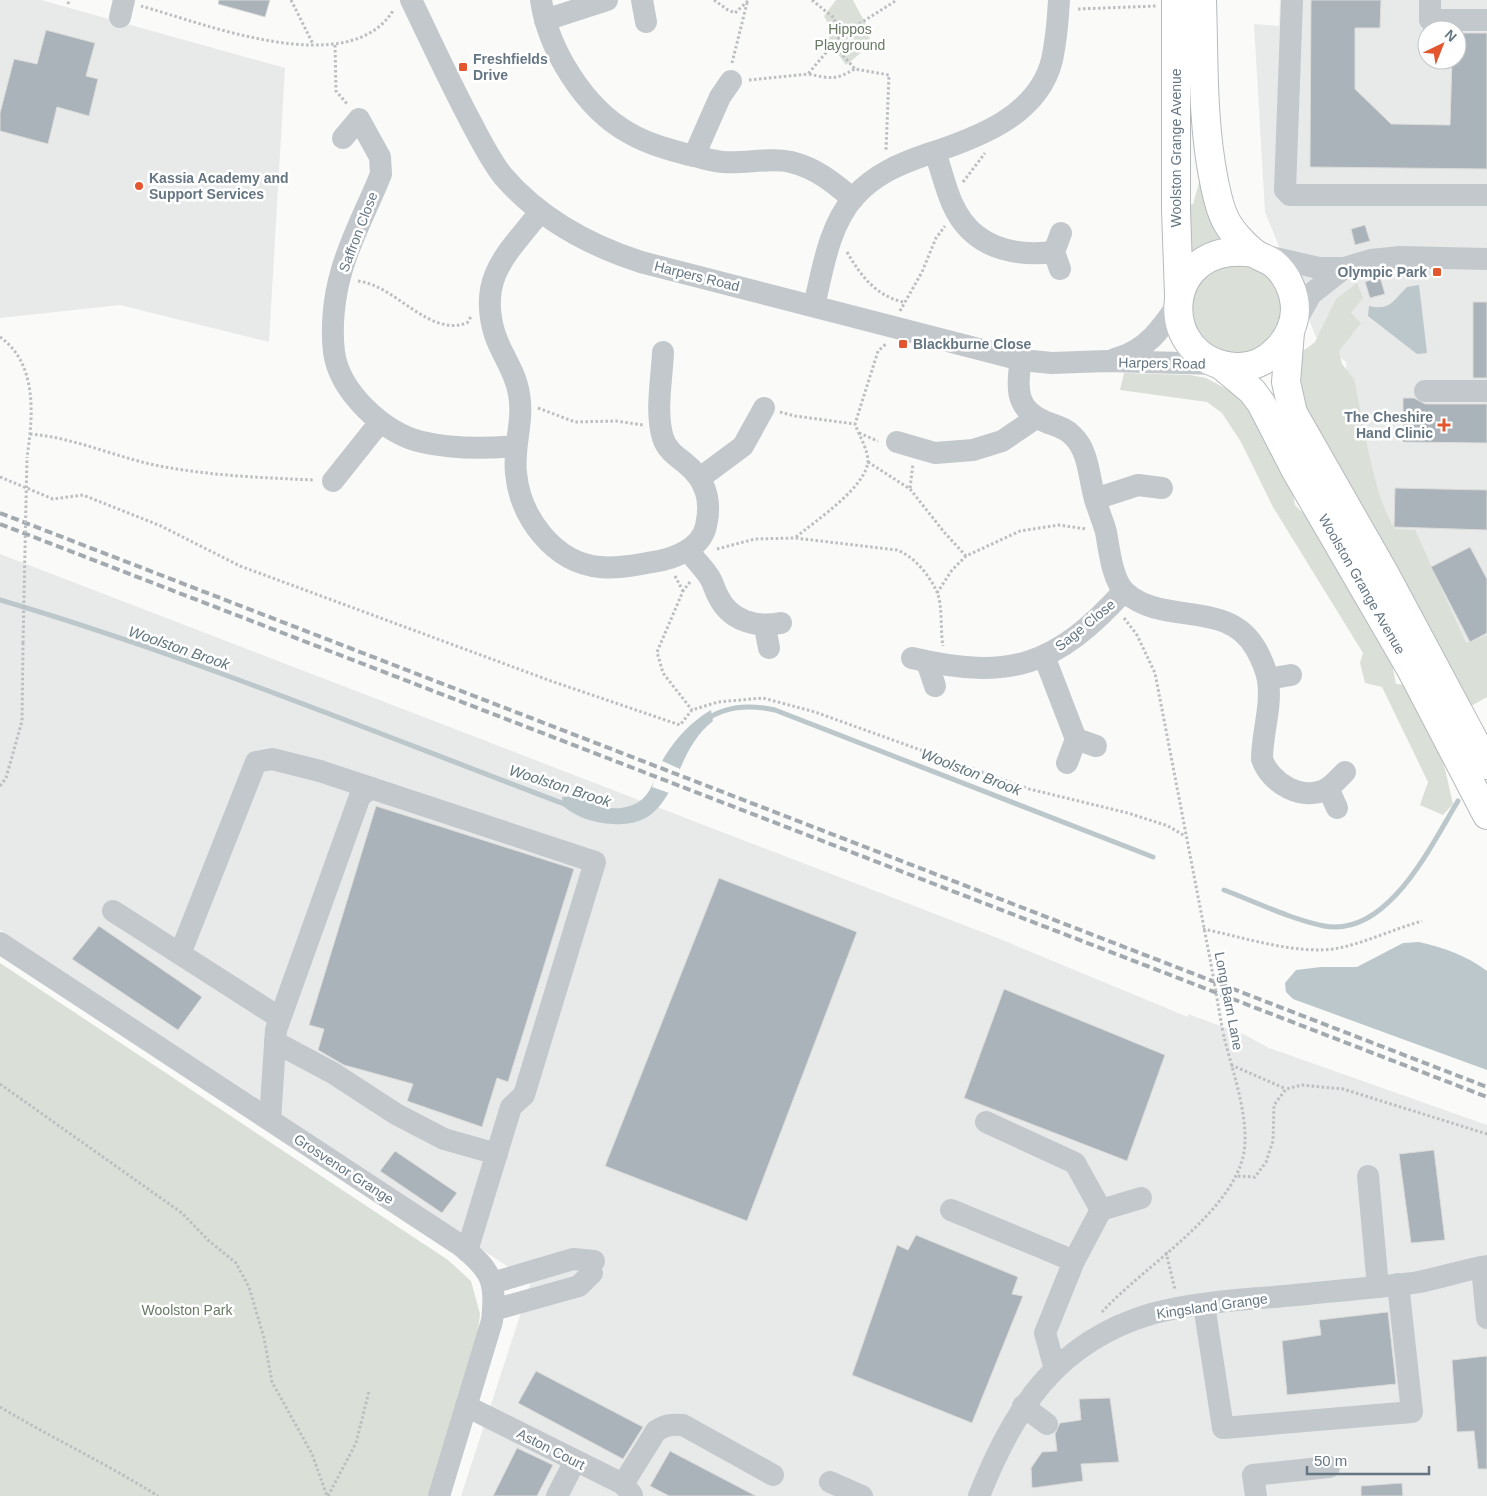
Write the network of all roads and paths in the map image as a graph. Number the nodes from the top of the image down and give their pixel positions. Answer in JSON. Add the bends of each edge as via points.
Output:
{"nodes":[{"id":1,"x":291,"y":0,"type":"edge"},
{"id":2,"x":607,"y":0,"type":"edge"},
{"id":3,"x":642,"y":0,"type":"edge"},
{"id":4,"x":714,"y":0,"type":"edge"},
{"id":5,"x":812,"y":0,"type":"edge"},
{"id":6,"x":897,"y":0,"type":"edge"},
{"id":7,"x":1202,"y":0,"type":"edge"},
{"id":8,"x":1292,"y":0,"type":"edge"},
{"id":9,"x":1430,"y":0,"type":"edge"},
{"id":10,"x":405,"y":1,"type":"edge"},
{"id":11,"x":748,"y":2,"type":"edge"},
{"id":12,"x":1168,"y":3,"type":"edge"},
{"id":13,"x":1059,"y":5,"type":"edge"},
{"id":14,"x":122,"y":6,"type":"edge"},
{"id":15,"x":543,"y":10,"type":"edge"},
{"id":16,"x":1487,"y":20,"type":"edge"},
{"id":17,"x":646,"y":22,"type":"dead end"},
{"id":18,"x":840,"y":36,"type":"junction"},
{"id":19,"x":335,"y":44,"type":"junction"},
{"id":20,"x":833,"y":44,"type":"junction"},
{"id":21,"x":313,"y":45,"type":"junction"},
{"id":22,"x":855,"y":69,"type":"junction"},
{"id":23,"x":808,"y":74,"type":"junction"},
{"id":24,"x":731,"y":81,"type":"junction"},
{"id":25,"x":359,"y":118,"type":"junction"},
{"id":26,"x":343,"y":138,"type":"dead end"},
{"id":27,"x":935,"y":152,"type":"junction"},
{"id":28,"x":694,"y":156,"type":"junction"},
{"id":29,"x":886,"y":171,"type":"junction"},
{"id":30,"x":1487,"y":195,"type":"edge"},
{"id":31,"x":853,"y":199,"type":"junction"},
{"id":32,"x":540,"y":212,"type":"junction"},
{"id":33,"x":832,"y":234,"type":"junction"},
{"id":34,"x":1058,"y":251,"type":"dead end"},
{"id":35,"x":1256,"y":254,"type":"junction"},
{"id":36,"x":1487,"y":259,"type":"edge"},
{"id":37,"x":1344,"y":268,"type":"junction"},
{"id":38,"x":340,"y":280,"type":"junction"},
{"id":39,"x":490,"y":285,"type":"junction"},
{"id":40,"x":1178,"y":300,"type":"junction"},
{"id":41,"x":903,"y":302,"type":"dead end"},
{"id":42,"x":814,"y":306,"type":"junction"},
{"id":43,"x":1291,"y":330,"type":"junction"},
{"id":44,"x":0,"y":337,"type":"edge"},
{"id":45,"x":891,"y":340,"type":"dead end"},
{"id":46,"x":662,"y":349,"type":"dead end"},
{"id":47,"x":1021,"y":360,"type":"junction"},
{"id":48,"x":1107,"y":361,"type":"junction"},
{"id":49,"x":1219,"y":364,"type":"junction"},
{"id":50,"x":1425,"y":391,"type":"dead end"},
{"id":51,"x":1487,"y":391,"type":"edge"},
{"id":52,"x":520,"y":404,"type":"junction"},
{"id":53,"x":765,"y":407,"type":"joint"},
{"id":54,"x":1036,"y":418,"type":"junction"},
{"id":55,"x":380,"y":422,"type":"junction"},
{"id":56,"x":855,"y":424,"type":"junction"},
{"id":57,"x":660,"y":425,"type":"junction"},
{"id":58,"x":30,"y":434,"type":"junction"},
{"id":59,"x":897,"y":442,"type":"dead end"},
{"id":60,"x":516,"y":446,"type":"junction"},
{"id":61,"x":868,"y":462,"type":"junction"},
{"id":62,"x":0,"y":477,"type":"edge"},
{"id":63,"x":700,"y":478,"type":"junction"},
{"id":64,"x":333,"y":481,"type":"joint"},
{"id":65,"x":1162,"y":488,"type":"dead end"},
{"id":66,"x":1095,"y":499,"type":"junction"},
{"id":67,"x":1105,"y":529,"type":"junction"},
{"id":68,"x":795,"y":538,"type":"junction"},
{"id":69,"x":966,"y":556,"type":"junction"},
{"id":70,"x":695,"y":559,"type":"junction"},
{"id":71,"x":937,"y":593,"type":"junction"},
{"id":72,"x":1119,"y":596,"type":"junction"},
{"id":73,"x":772,"y":633,"type":"dead end"},
{"id":74,"x":1044,"y":656,"type":"junction"},
{"id":75,"x":929,"y":662,"type":"junction"},
{"id":76,"x":1291,"y":675,"type":"dead end"},
{"id":77,"x":1268,"y":679,"type":"junction"},
{"id":78,"x":935,"y":686,"type":"dead end"},
{"id":79,"x":692,"y":710,"type":"junction"},
{"id":80,"x":1067,"y":763,"type":"dead end"},
{"id":81,"x":1487,"y":765,"type":"edge"},
{"id":82,"x":1345,"y":772,"type":"dead end"},
{"id":83,"x":0,"y":786,"type":"edge"},
{"id":84,"x":371,"y":788,"type":"junction"},
{"id":85,"x":1487,"y":816,"type":"edge"},
{"id":86,"x":1185,"y":836,"type":"junction"},
{"id":87,"x":113,"y":911,"type":"dead end"},
{"id":88,"x":1422,"y":921,"type":"dead end"},
{"id":89,"x":1203,"y":929,"type":"junction"},
{"id":90,"x":0,"y":943,"type":"edge"},
{"id":91,"x":180,"y":954,"type":"junction"},
{"id":92,"x":280,"y":1018,"type":"junction"},
{"id":93,"x":275,"y":1042,"type":"junction"},
{"id":94,"x":1231,"y":1065,"type":"junction"},
{"id":95,"x":0,"y":1084,"type":"edge"},
{"id":96,"x":1286,"y":1089,"type":"junction"},
{"id":97,"x":270,"y":1120,"type":"junction"},
{"id":98,"x":986,"y":1122,"type":"dead end"},
{"id":99,"x":1487,"y":1134,"type":"edge"},
{"id":100,"x":497,"y":1154,"type":"junction"},
{"id":101,"x":1238,"y":1176,"type":"junction"},
{"id":102,"x":1368,"y":1176,"type":"dead end"},
{"id":103,"x":1141,"y":1198,"type":"dead end"},
{"id":104,"x":951,"y":1210,"type":"dead end"},
{"id":105,"x":1101,"y":1210,"type":"junction"},
{"id":106,"x":468,"y":1251,"type":"junction"},
{"id":107,"x":1166,"y":1252,"type":"junction"},
{"id":108,"x":1074,"y":1261,"type":"junction"},
{"id":109,"x":1484,"y":1266,"type":"edge"},
{"id":110,"x":492,"y":1283,"type":"junction"},
{"id":111,"x":1396,"y":1284,"type":"junction"},
{"id":112,"x":1204,"y":1305,"type":"junction"},
{"id":113,"x":1177,"y":1308,"type":"junction"},
{"id":114,"x":493,"y":1310,"type":"junction"},
{"id":115,"x":1100,"y":1314,"type":"dead end"},
{"id":116,"x":1487,"y":1318,"type":"edge"},
{"id":117,"x":1055,"y":1369,"type":"junction"},
{"id":118,"x":369,"y":1391,"type":"dead end"},
{"id":119,"x":466,"y":1406,"type":"junction"},
{"id":120,"x":1023,"y":1406,"type":"junction"},
{"id":121,"x":0,"y":1407,"type":"edge"},
{"id":122,"x":1047,"y":1424,"type":"dead end"},
{"id":123,"x":574,"y":1462,"type":"junction"},
{"id":124,"x":1329,"y":1467,"type":"dead end"},
{"id":125,"x":773,"y":1474,"type":"dead end"},
{"id":126,"x":830,"y":1482,"type":"dead end"},
{"id":127,"x":628,"y":1490,"type":"edge"},
{"id":128,"x":158,"y":1496,"type":"edge"},
{"id":129,"x":328,"y":1496,"type":"edge"},
{"id":130,"x":439,"y":1496,"type":"edge"},
{"id":131,"x":557,"y":1496,"type":"edge"},
{"id":132,"x":862,"y":1496,"type":"edge"},
{"id":133,"x":979,"y":1496,"type":"edge"},
{"id":134,"x":1256,"y":1496,"type":"edge"}],
"edges":[{"from":1,"to":21,"type":"path"},
{"from":2,"to":15,"type":"street"},
{"from":3,"to":17,"type":"street"},
{"from":4,"to":11,"type":"path","via":[[735,13]]},
{"from":5,"to":18,"type":"path","via":[[834,18]]},
{"from":6,"to":18,"type":"path"},
{"from":7,"to":35,"type":"main road","name":"Woolston Grange Avenue","via":[[1205,108],[1218,201],[1227,222]]},
{"from":8,"to":30,"type":"street","via":[[1285,190],[1290,195]]},
{"from":9,"to":16,"type":"street","via":[[1430,20]]},
{"from":10,"to":19,"type":"path","via":[[366,36],[342,45]]},
{"from":10,"to":32,"type":"street","name":"Harpers Road","via":[[502,175]]},
{"from":11,"to":24,"type":"path","via":[[733,54]]},
{"from":12,"to":13,"type":"path"},
{"from":12,"to":40,"type":"main road","name":"Woolston Grange Avenue"},
{"from":13,"to":27,"type":"street","via":[[1052,61],[1040,86],[1021,109],[1008,121]]},
{"from":14,"to":21,"type":"path","via":[[271,42]]},
{"from":15,"to":28,"type":"street","via":[[553,44],[566,68],[604,113],[635,136],[658,147]]},
{"from":18,"to":20,"type":"path"},
{"from":19,"to":21,"type":"path"},
{"from":19,"to":25,"type":"path","via":[[336,91]]},
{"from":20,"to":22,"type":"path"},
{"from":20,"to":23,"type":"path"},
{"from":22,"to":23,"type":"path","via":[[829,79]]},
{"from":22,"to":29,"type":"path","via":[[889,75]]},
{"from":23,"to":24,"type":"path"},
{"from":24,"to":28,"type":"street","via":[[720,96]]},
{"from":25,"to":26,"type":"street"},
{"from":25,"to":38,"type":"street","name":"Saffron Close","via":[[380,157],[381,174],[353,237]]},
{"from":27,"to":29,"type":"street"},
{"from":27,"to":34,"type":"street","via":[[953,204],[965,224],[981,238],[1016,254]]},
{"from":28,"to":31,"type":"street","via":[[722,162],[790,162],[814,170]]},
{"from":29,"to":31,"type":"street","via":[[869,182]]},
{"from":31,"to":33,"type":"street"},
{"from":32,"to":39,"type":"street","via":[[507,254]]},
{"from":32,"to":42,"type":"street","name":"Harpers Road","via":[[578,236],[616,254]]},
{"from":33,"to":41,"type":"path","via":[[876,291]]},
{"from":33,"to":42,"type":"street"},
{"from":35,"to":37,"type":"street","via":[[1319,268]]},
{"from":35,"to":40,"type":"main road","via":[[1235,250],[1216,254],[1199,264],[1186,278]]},
{"from":35,"to":43,"type":"main road","via":[[1274,264],[1293,293],[1295,311]]},
{"from":36,"to":37,"type":"street","via":[[1400,257],[1370,260]]},
{"from":37,"to":43,"type":"street","via":[[1311,294]]},
{"from":38,"to":39,"type":"path","via":[[372,284],[435,323],[452,327],[467,323]]},
{"from":38,"to":55,"type":"street","name":"Saffron Close","via":[[333,329],[334,354],[352,394]]},
{"from":39,"to":52,"type":"street","via":[[488,302],[495,335],[519,392]]},
{"from":40,"to":48,"type":"street","name":"Harpers Road","via":[[1160,331],[1143,347]]},
{"from":40,"to":49,"type":"main road","via":[[1180,323],[1187,340],[1201,355]]},
{"from":42,"to":47,"type":"street","name":"Harpers Road"},
{"from":43,"to":49,"type":"main road","via":[[1269,357],[1238,367]]},
{"from":43,"to":81,"type":"main road","name":"Woolston Grange Avenue","via":[[1286,382],[1293,413],[1391,584]]},
{"from":44,"to":58,"type":"path","via":[[20,357],[27,375]]},
{"from":45,"to":56,"type":"path","via":[[878,351]]},
{"from":46,"to":57,"type":"street"},
{"from":47,"to":48,"type":"street","name":"Harpers Road","via":[[1052,363]]},
{"from":47,"to":54,"type":"street","via":[[1018,393]]},
{"from":48,"to":49,"type":"street","name":"Harpers Road"},
{"from":49,"to":85,"type":"main road","name":"Woolston Grange Avenue","via":[[1252,391],[1260,403],[1412,671]]},
{"from":50,"to":51,"type":"street"},
{"from":52,"to":57,"type":"path","via":[[550,411],[575,422]]},
{"from":52,"to":60,"type":"street"},
{"from":53,"to":56,"type":"path","via":[[794,416]]},
{"from":53,"to":63,"type":"street","via":[[743,446]]},
{"from":54,"to":59,"type":"street","via":[[1002,442],[972,450],[935,453]]},
{"from":54,"to":66,"type":"street","via":[[1073,436],[1083,450]]},
{"from":55,"to":60,"type":"street","name":"Saffron Close","via":[[421,442],[468,448]]},
{"from":55,"to":64,"type":"street"},
{"from":56,"to":61,"type":"path"},
{"from":57,"to":63,"type":"street","via":[[671,453]]},
{"from":58,"to":64,"type":"path","via":[[70,441],[170,468]]},
{"from":58,"to":83,"type":"path","bridge":true,"via":[[22,721],[6,778]]},
{"from":60,"to":70,"type":"street","via":[[516,474],[521,495],[537,529],[558,550],[584,564],[617,567]]},
{"from":61,"to":68,"type":"path","via":[[848,493]]},
{"from":61,"to":69,"type":"path","via":[[910,488]]},
{"from":62,"to":79,"type":"path","via":[[53,499],[84,495],[162,526],[240,566],[680,725]]},
{"from":63,"to":70,"type":"street","via":[[710,507],[706,529],[696,543]]},
{"from":65,"to":66,"type":"street","via":[[1138,478]]},
{"from":66,"to":67,"type":"street"},
{"from":67,"to":69,"type":"path","via":[[1059,526],[1020,531]]},
{"from":67,"to":72,"type":"street"},
{"from":68,"to":70,"type":"path","via":[[755,539],[710,550]]},
{"from":68,"to":71,"type":"path","via":[[897,550],[916,561]]},
{"from":69,"to":71,"type":"path"},
{"from":70,"to":73,"type":"street","via":[[708,574],[727,610],[743,621]]},
{"from":70,"to":79,"type":"path","via":[[657,652],[663,673]]},
{"from":71,"to":75,"type":"path","via":[[942,641]]},
{"from":72,"to":74,"type":"street","name":"Sage Close","via":[[1077,634]]},
{"from":72,"to":77,"type":"street","via":[[1161,610],[1201,614],[1232,624],[1253,644]]},
{"from":72,"to":86,"type":"path","name":"Long Barn Lane","via":[[1155,673]]},
{"from":74,"to":75,"type":"street","name":"Sage Close","via":[[1010,667],[981,668]]},
{"from":74,"to":80,"type":"street","name":"Sage Close","via":[[1086,742]]},
{"from":75,"to":78,"type":"street"},
{"from":76,"to":77,"type":"street"},
{"from":77,"to":82,"type":"street","via":[[1262,750],[1265,768],[1277,782],[1295,790],[1317,791],[1332,798]]},
{"from":79,"to":86,"type":"path","via":[[718,702],[763,698],[815,712],[1030,790],[1128,813],[1168,826]]},
{"from":84,"to":91,"type":"street","via":[[272,759],[256,762]]},
{"from":84,"to":92,"type":"street","via":[[360,796]]},
{"from":84,"to":100,"type":"street","via":[[595,862],[524,1095],[511,1107]]},
{"from":86,"to":89,"type":"path","name":"Long Barn Lane"},
{"from":87,"to":91,"type":"street"},
{"from":88,"to":89,"type":"path","via":[[1357,943],[1318,950]]},
{"from":89,"to":94,"type":"path","name":"Long Barn Lane","bridge":true},
{"from":90,"to":97,"type":"street","name":"Grosvenor Grange"},
{"from":91,"to":92,"type":"street"},
{"from":92,"to":93,"type":"street"},
{"from":93,"to":97,"type":"street"},
{"from":93,"to":100,"type":"street","via":[[444,1139]]},
{"from":94,"to":96,"type":"path"},
{"from":94,"to":101,"type":"path","name":"Long Barn Lane","via":[[1246,1141]]},
{"from":95,"to":129,"type":"path","via":[[182,1213],[236,1263],[248,1287],[264,1338],[272,1382],[312,1454]]},
{"from":96,"to":99,"type":"path","via":[[1302,1085],[1343,1089]]},
{"from":96,"to":101,"type":"path","via":[[1274,1105],[1273,1141],[1266,1162],[1255,1177]]},
{"from":97,"to":106,"type":"street","name":"Grosvenor Grange"},
{"from":98,"to":105,"type":"street","via":[[1075,1164]]},
{"from":100,"to":106,"type":"street"},
{"from":101,"to":107,"type":"path","name":"Long Barn Lane","via":[[1208,1215]]},
{"from":102,"to":111,"type":"street"},
{"from":103,"to":105,"type":"street"},
{"from":104,"to":108,"type":"street"},
{"from":105,"to":108,"type":"street"},
{"from":106,"to":110,"type":"street","name":"Grosvenor Grange","via":[[484,1267]]},
{"from":107,"to":113,"type":"path"},
{"from":107,"to":115,"type":"path","name":"Long Barn Lane"},
{"from":108,"to":117,"type":"street","via":[[1045,1334]]},
{"from":109,"to":111,"type":"street","name":"Kingsland Grange"},
{"from":109,"to":116,"type":"street"},
{"from":110,"to":114,"type":"street","name":"Grosvenor Grange"},
{"from":110,"to":114,"type":"street","via":[[573,1260],[593,1267],[579,1286]]},
{"from":111,"to":112,"type":"street","name":"Kingsland Grange"},
{"from":111,"to":112,"type":"street","via":[[1412,1412],[1223,1428]]},
{"from":112,"to":113,"type":"street","name":"Kingsland Grange"},
{"from":113,"to":117,"type":"street","name":"Kingsland Grange","via":[[1152,1314],[1108,1332]]},
{"from":114,"to":119,"type":"street","name":"Grosvenor Grange"},
{"from":117,"to":120,"type":"street","name":"Kingsland Grange"},
{"from":118,"to":129,"type":"path","via":[[356,1443]]},
{"from":119,"to":123,"type":"street","name":"Aston Court"},
{"from":119,"to":130,"type":"street","name":"Grosvenor Grange"},
{"from":120,"to":122,"type":"street"},
{"from":120,"to":133,"type":"street","name":"Kingsland Grange","via":[[1007,1432],[982,1461]]},
{"from":121,"to":128,"type":"path"},
{"from":123,"to":127,"type":"street","name":"Aston Court"},
{"from":123,"to":131,"type":"street"},
{"from":124,"to":134,"type":"street","via":[[1253,1475]]},
{"from":125,"to":127,"type":"street","via":[[683,1425],[675,1424],[656,1431]]},
{"from":126,"to":132,"type":"street"}]}
